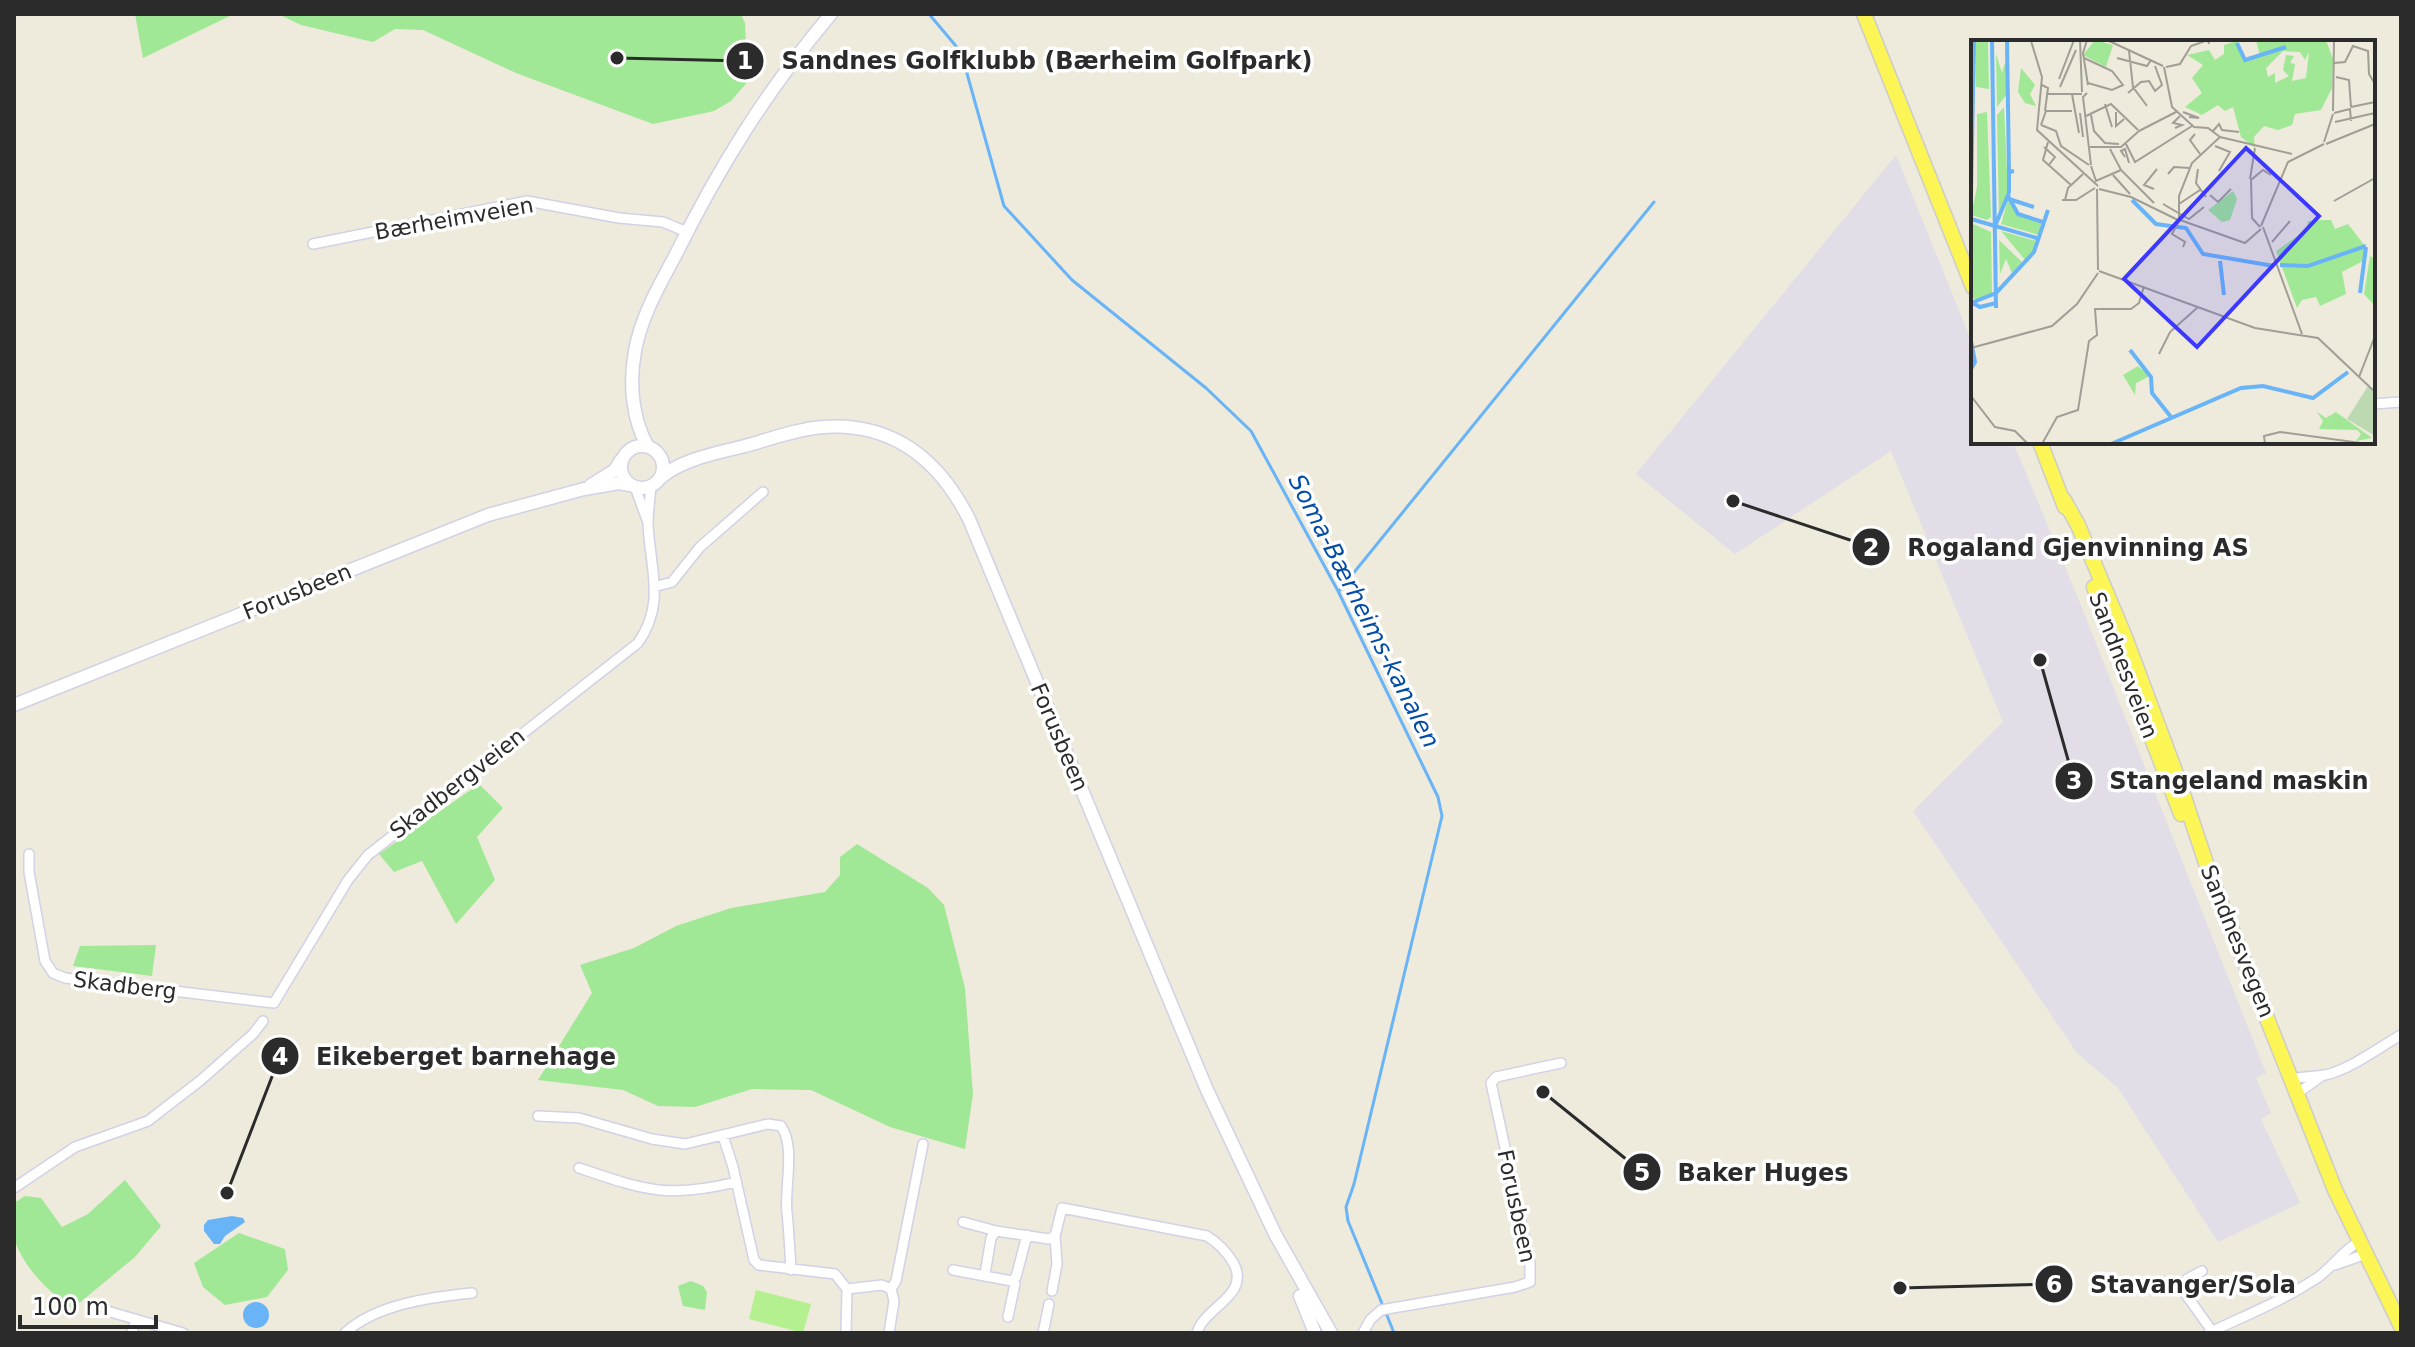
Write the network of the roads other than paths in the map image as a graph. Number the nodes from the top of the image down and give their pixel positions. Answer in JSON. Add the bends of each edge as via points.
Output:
{"nodes":[{"id":1,"x":831,"y":14,"type":"edge"},
{"id":2,"x":1864,"y":14,"type":"edge"},
{"id":3,"x":687,"y":232,"type":"junction"},
{"id":4,"x":313,"y":244,"type":"dead end"},
{"id":5,"x":1971,"y":282,"type":"edge"},
{"id":6,"x":2401,"y":402,"type":"edge"},
{"id":7,"x":2375,"y":404,"type":"edge"},
{"id":8,"x":634,"y":408,"type":"junction"},
{"id":9,"x":2041,"y":444,"type":"edge"},
{"id":10,"x":653,"y":450,"type":"junction"},
{"id":11,"x":624,"y":456,"type":"junction"},
{"id":12,"x":707,"y":456,"type":"junction"},
{"id":13,"x":655,"y":482,"type":"junction"},
{"id":14,"x":632,"y":486,"type":"junction"},
{"id":15,"x":584,"y":489,"type":"junction"},
{"id":16,"x":763,"y":492,"type":"dead end"},
{"id":17,"x":2064,"y":500,"type":"junction"},
{"id":18,"x":648,"y":523,"type":"junction"},
{"id":19,"x":654,"y":587,"type":"junction"},
{"id":20,"x":2125,"y":637,"type":"joint"},
{"id":21,"x":14,"y":705,"type":"edge"},
{"id":22,"x":29,"y":854,"type":"dead end"},
{"id":23,"x":2209,"y":872,"type":"junction"},
{"id":24,"x":274,"y":1003,"type":"joint"},
{"id":25,"x":263,"y":1021,"type":"dead end"},
{"id":26,"x":2401,"y":1035,"type":"edge"},
{"id":27,"x":1561,"y":1063,"type":"dead end"},
{"id":28,"x":2295,"y":1086,"type":"junction"},
{"id":29,"x":538,"y":1116,"type":"dead end"},
{"id":30,"x":723,"y":1136,"type":"junction"},
{"id":31,"x":923,"y":1144,"type":"dead end"},
{"id":32,"x":579,"y":1168,"type":"dead end"},
{"id":33,"x":736,"y":1182,"type":"junction"},
{"id":34,"x":14,"y":1188,"type":"edge"},
{"id":35,"x":963,"y":1222,"type":"dead end"},
{"id":36,"x":996,"y":1231,"type":"junction"},
{"id":37,"x":1275,"y":1234,"type":"junction"},
{"id":38,"x":1027,"y":1235,"type":"junction"},
{"id":39,"x":1055,"y":1236,"type":"junction"},
{"id":40,"x":2363,"y":1247,"type":"junction"},
{"id":41,"x":2335,"y":1265,"type":"junction"},
{"id":42,"x":791,"y":1270,"type":"junction"},
{"id":43,"x":953,"y":1270,"type":"dead end"},
{"id":44,"x":2202,"y":1271,"type":"dead end"},
{"id":45,"x":985,"y":1274,"type":"junction"},
{"id":46,"x":1012,"y":1281,"type":"junction"},
{"id":47,"x":847,"y":1289,"type":"junction"},
{"id":48,"x":891,"y":1289,"type":"junction"},
{"id":49,"x":1052,"y":1291,"type":"dead end"},
{"id":50,"x":472,"y":1293,"type":"dead end"},
{"id":51,"x":1049,"y":1304,"type":"dead end"},
{"id":52,"x":107,"y":1311,"type":"dead end"},
{"id":53,"x":1008,"y":1317,"type":"dead end"},
{"id":54,"x":136,"y":1319,"type":"junction"},
{"id":55,"x":2401,"y":1326,"type":"edge"},
{"id":56,"x":1366,"y":1328,"type":"edge"},
{"id":57,"x":2210,"y":1332,"type":"edge"},
{"id":58,"x":132,"y":1333,"type":"edge"},
{"id":59,"x":183,"y":1333,"type":"edge"},
{"id":60,"x":345,"y":1333,"type":"edge"},
{"id":61,"x":846,"y":1333,"type":"edge"},
{"id":62,"x":889,"y":1333,"type":"edge"},
{"id":63,"x":1043,"y":1333,"type":"edge"},
{"id":64,"x":1197,"y":1333,"type":"edge"},
{"id":65,"x":1315,"y":1333,"type":"edge"},
{"id":66,"x":1331,"y":1333,"type":"edge"},
{"id":67,"x":1354,"y":1333,"type":"edge"}],
"edges":[{"from":1,"to":3,"type":"main road","via":[[751,118]]},
{"from":2,"to":5,"type":"main road"},
{"from":3,"to":4,"type":"street","name":"Bærheimveien","via":[[663,222],[534,201]]},
{"from":3,"to":8,"type":"main road","via":[[637,339]]},
{"from":6,"to":7,"type":"street"},
{"from":8,"to":10,"type":"main road"},
{"from":8,"to":11,"type":"main road","via":[[632,443]]},
{"from":9,"to":17,"type":"main road","name":"Sandnesveien"},
{"from":10,"to":11,"type":"main road","name":"Forusbeen","via":[[637,446]]},
{"from":10,"to":12,"type":"main road","name":"Forusbeen","via":[[679,459]]},
{"from":10,"to":13,"type":"main road","via":[[663,468]]},
{"from":11,"to":14,"type":"main road","via":[[621,471]]},
{"from":11,"to":15,"type":"main road","name":"Forusbeen","via":[[615,470]]},
{"from":12,"to":13,"type":"main road","name":"Forusbeen"},
{"from":12,"to":37,"type":"main road","name":"Forusbeen","via":[[800,431],[855,428],[906,445],[950,484],[1207,1090]]},
{"from":13,"to":14,"type":"main road","name":"Forusbeen"},
{"from":13,"to":18,"type":"street","name":"Skadbergveien"},
{"from":14,"to":15,"type":"main road","name":"Forusbeen"},
{"from":14,"to":18,"type":"street","name":"Skadbergveien"},
{"from":15,"to":21,"type":"main road","name":"Forusbeen","via":[[488,515]]},
{"from":16,"to":19,"type":"street","via":[[700,547],[672,582]]},
{"from":17,"to":20,"type":"main road","name":"Sandnesveien"},
{"from":17,"to":23,"type":"main road","name":"Sandnesveien","via":[[2071,531],[2190,837]]},
{"from":18,"to":19,"type":"street","name":"Skadbergveien"},
{"from":19,"to":24,"type":"street","name":"Skadbergveien","via":[[652,617],[638,643],[368,855]]},
{"from":20,"to":23,"type":"main road","name":"Sandnesvegen"},
{"from":22,"to":24,"type":"street","name":"Skadberg","via":[[45,961],[53,973]]},
{"from":23,"to":28,"type":"main road","name":"Sandnesvegen"},
{"from":25,"to":34,"type":"street","via":[[148,1121],[75,1147]]},
{"from":26,"to":28,"type":"street","via":[[2339,1070]]},
{"from":27,"to":56,"type":"street","name":"Forusbeen","via":[[1496,1077],[1491,1083],[1530,1282],[1394,1306],[1381,1310]]},
{"from":28,"to":40,"type":"main road","name":"Sandnesvegen"},
{"from":29,"to":30,"type":"street","via":[[579,1118],[674,1143]]},
{"from":30,"to":33,"type":"street"},
{"from":30,"to":42,"type":"street","via":[[768,1124],[784,1130]]},
{"from":31,"to":48,"type":"street"},
{"from":32,"to":33,"type":"street","via":[[665,1192]]},
{"from":33,"to":42,"type":"street","via":[[754,1260],[762,1267]]},
{"from":35,"to":36,"type":"street"},
{"from":36,"to":38,"type":"street"},
{"from":36,"to":45,"type":"street"},
{"from":37,"to":65,"type":"main road","name":"Forusbeen"},
{"from":37,"to":66,"type":"main road","name":"Forusbeen"},
{"from":38,"to":39,"type":"street"},
{"from":38,"to":46,"type":"street"},
{"from":39,"to":49,"type":"street"},
{"from":39,"to":64,"type":"street","via":[[1062,1208],[1197,1233],[1215,1241],[1229,1255],[1238,1282]]},
{"from":40,"to":41,"type":"street"},
{"from":40,"to":41,"type":"street","via":[[2347,1248]]},
{"from":40,"to":55,"type":"main road","name":"Sandnesvegen"},
{"from":41,"to":57,"type":"street","via":[[2280,1301]]},
{"from":42,"to":47,"type":"street","via":[[835,1274]]},
{"from":43,"to":45,"type":"street"},
{"from":44,"to":57,"type":"street","via":[[2187,1279],[2182,1289]]},
{"from":45,"to":46,"type":"street"},
{"from":46,"to":53,"type":"street"},
{"from":47,"to":48,"type":"street"},
{"from":47,"to":61,"type":"street"},
{"from":48,"to":62,"type":"street"},
{"from":50,"to":60,"type":"street","via":[[429,1297],[365,1318]]},
{"from":51,"to":63,"type":"street"},
{"from":52,"to":54,"type":"street"},
{"from":54,"to":58,"type":"street"},
{"from":54,"to":59,"type":"street"},
{"from":56,"to":67,"type":"street","name":"Forusbeen"}]}
